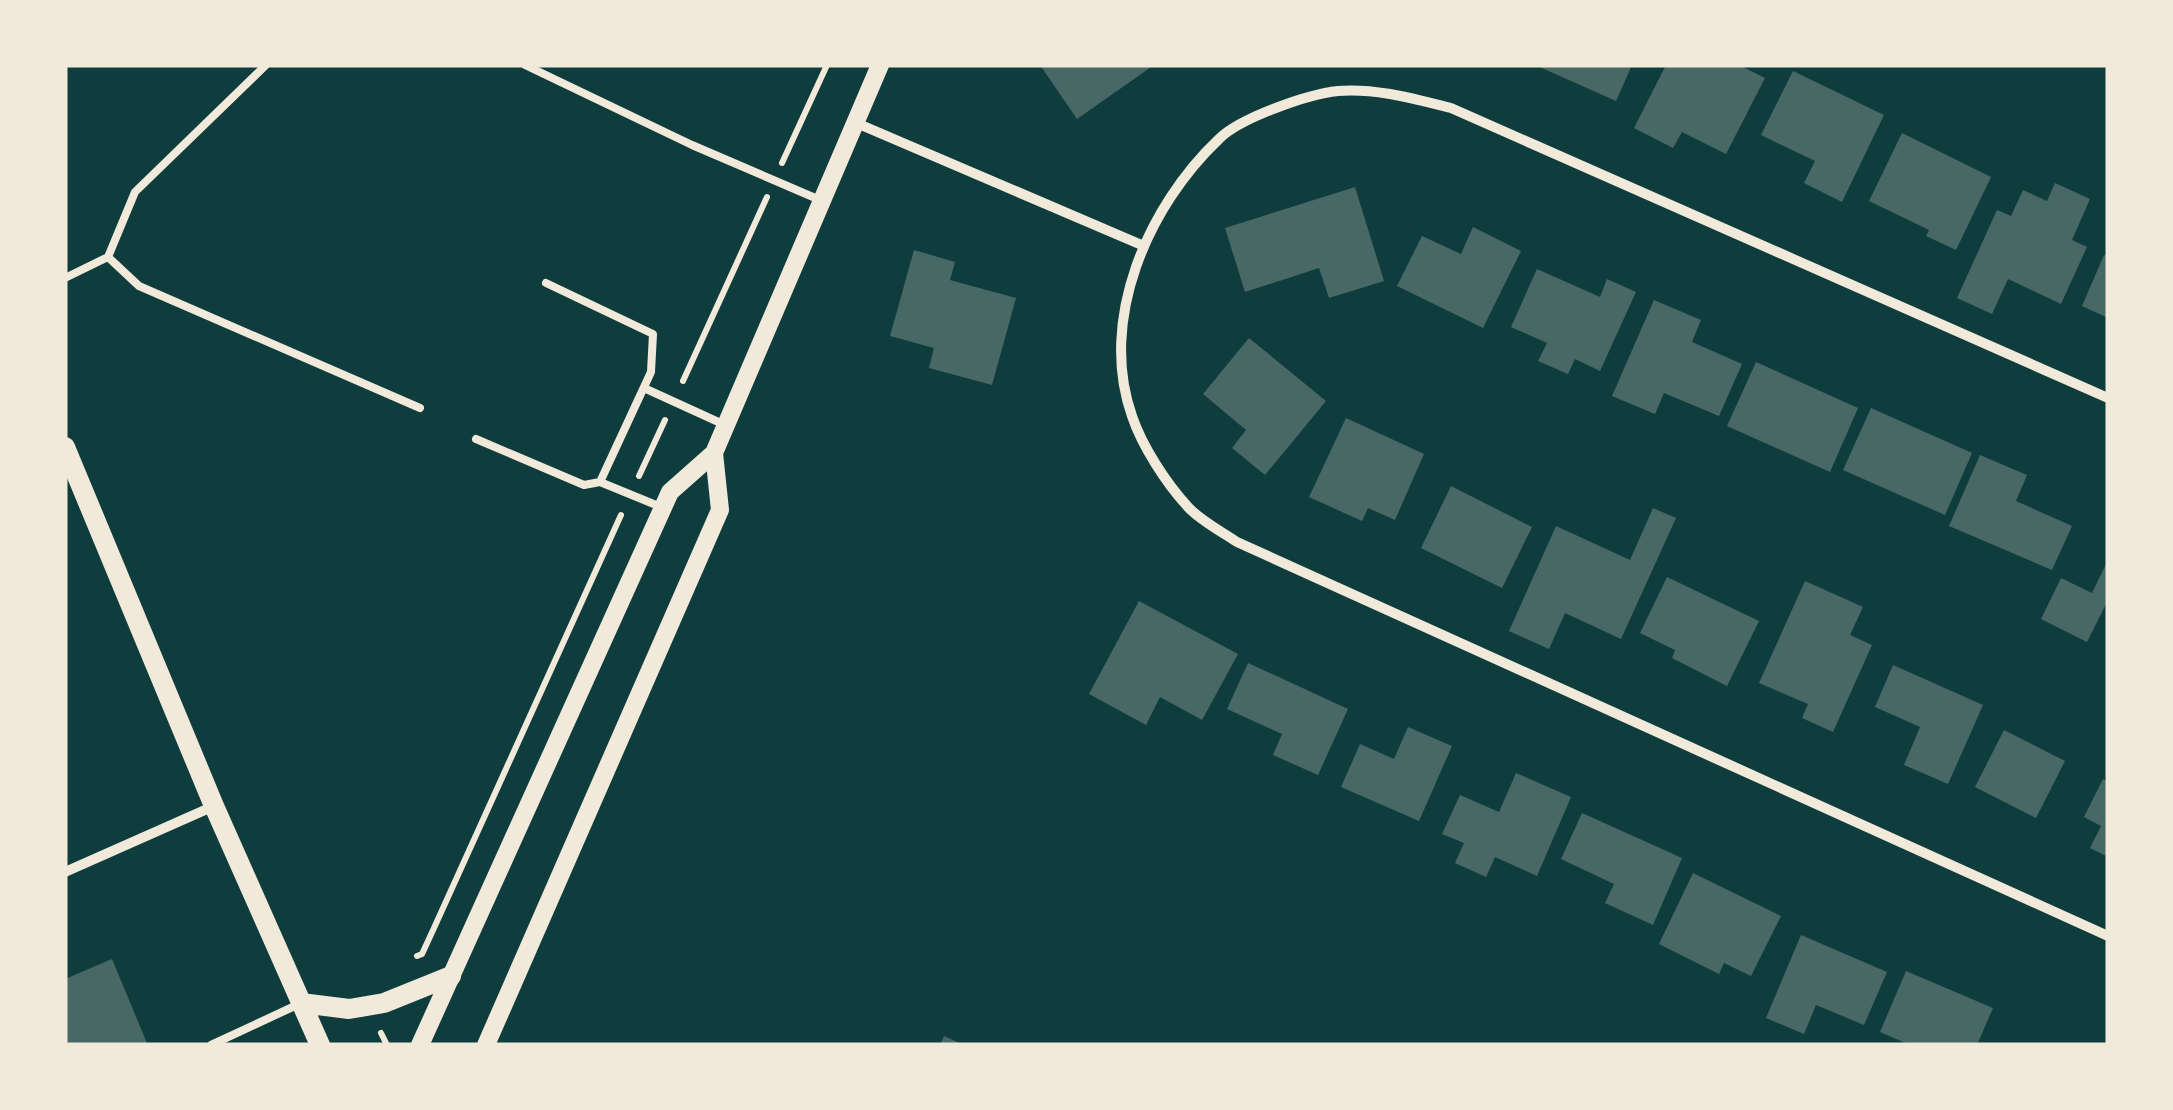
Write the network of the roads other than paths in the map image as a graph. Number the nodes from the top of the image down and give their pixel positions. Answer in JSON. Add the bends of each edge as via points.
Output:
{"nodes":[{"id":1,"x":266,"y":65,"type":"edge"},
{"id":2,"x":524,"y":65,"type":"edge"},
{"id":3,"x":880,"y":65,"type":"edge"},
{"id":4,"x":854,"y":122,"type":"junction"},
{"id":5,"x":820,"y":200,"type":"junction"},
{"id":6,"x":1144,"y":246,"type":"junction"},
{"id":7,"x":108,"y":257,"type":"junction"},
{"id":8,"x":65,"y":278,"type":"edge"},
{"id":9,"x":546,"y":283,"type":"dead end"},
{"id":10,"x":644,"y":388,"type":"junction"},
{"id":11,"x":2108,"y":398,"type":"edge"},
{"id":12,"x":420,"y":408,"type":"dead end"},
{"id":13,"x":726,"y":425,"type":"junction"},
{"id":14,"x":476,"y":438,"type":"dead end"},
{"id":15,"x":65,"y":447,"type":"edge"},
{"id":16,"x":714,"y":453,"type":"junction"},
{"id":17,"x":600,"y":482,"type":"junction"},
{"id":18,"x":662,"y":508,"type":"junction"},
{"id":19,"x":214,"y":806,"type":"junction"},
{"id":20,"x":65,"y":872,"type":"edge"},
{"id":21,"x":2108,"y":936,"type":"edge"},
{"id":22,"x":451,"y":976,"type":"junction"},
{"id":23,"x":301,"y":1003,"type":"junction"},
{"id":24,"x":210,"y":1045,"type":"edge"},
{"id":25,"x":320,"y":1045,"type":"edge"},
{"id":26,"x":420,"y":1045,"type":"edge"},
{"id":27,"x":486,"y":1045,"type":"edge"}],
"edges":[{"from":1,"to":7,"type":"lane","via":[[135,192]]},
{"from":2,"to":5,"type":"lane"},
{"from":3,"to":4,"type":"street"},
{"from":4,"to":5,"type":"street"},
{"from":4,"to":6,"type":"street"},
{"from":5,"to":13,"type":"street"},
{"from":6,"to":11,"type":"street","via":[[1171,196],[1220,136],[1292,102],[1336,91],[1386,92],[1451,108]]},
{"from":6,"to":21,"type":"street","via":[[1123,309],[1121,367],[1132,417],[1189,508],[1237,542]]},
{"from":7,"to":8,"type":"lane"},
{"from":7,"to":12,"type":"lane","via":[[140,286]]},
{"from":9,"to":10,"type":"lane","via":[[653,334]]},
{"from":10,"to":13,"type":"lane"},
{"from":10,"to":17,"type":"lane"},
{"from":13,"to":16,"type":"street"},
{"from":14,"to":17,"type":"lane","via":[[584,484]]},
{"from":15,"to":19,"type":"main road"},
{"from":16,"to":18,"type":"street","via":[[670,492]]},
{"from":16,"to":27,"type":"street","via":[[720,510]]},
{"from":17,"to":18,"type":"lane"},
{"from":18,"to":22,"type":"street"},
{"from":19,"to":20,"type":"street"},
{"from":19,"to":23,"type":"main road"},
{"from":22,"to":23,"type":"main road","via":[[384,1004],[349,1010]]},
{"from":22,"to":26,"type":"street"},
{"from":23,"to":24,"type":"lane"},
{"from":23,"to":25,"type":"main road"}]}
